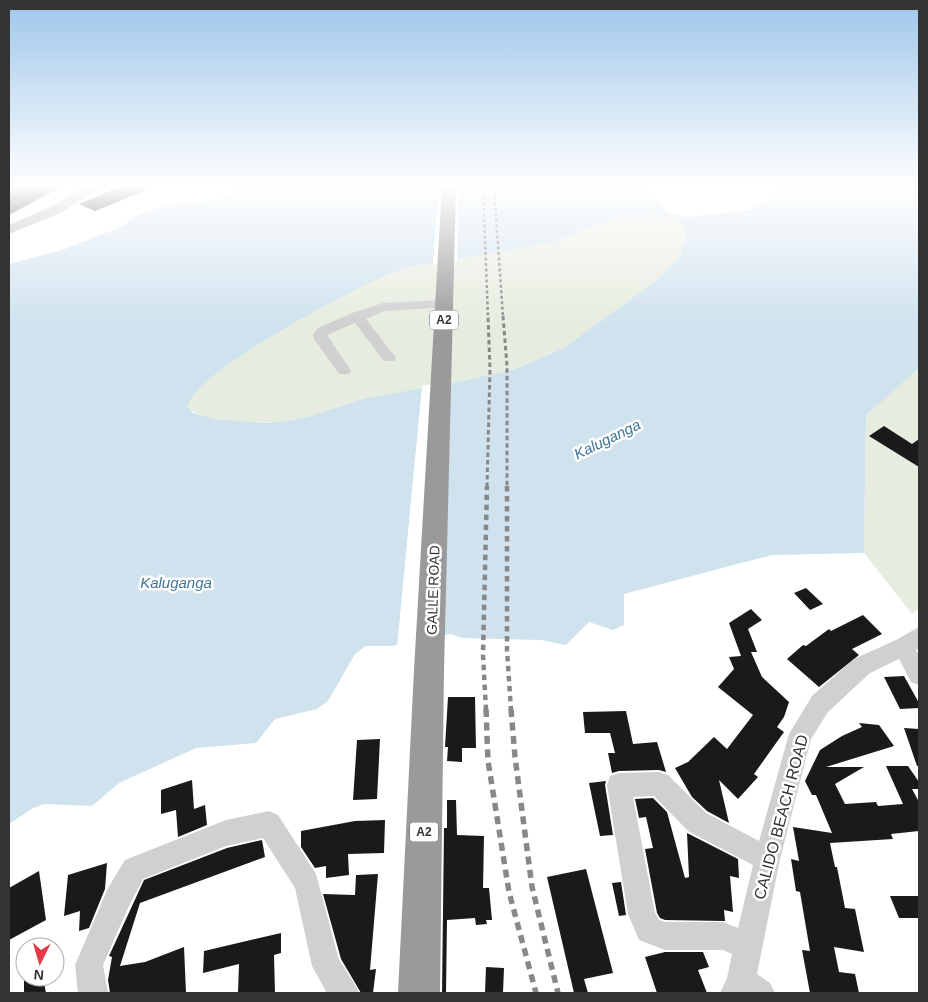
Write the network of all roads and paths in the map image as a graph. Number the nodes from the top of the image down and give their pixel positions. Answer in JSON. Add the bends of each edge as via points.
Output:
{"nodes":[{"id":1,"x":448,"y":233,"type":"edge"},
{"id":2,"x":445,"y":304,"type":"junction"},
{"id":3,"x":357,"y":316,"type":"junction"},
{"id":4,"x":389,"y":358,"type":"dead end"},
{"id":5,"x":344,"y":372,"type":"dead end"},
{"id":6,"x":911,"y":641,"type":"edge"},
{"id":7,"x":919,"y":675,"type":"edge"},
{"id":8,"x":767,"y":859,"type":"junction"},
{"id":9,"x":748,"y":946,"type":"junction"},
{"id":10,"x":745,"y":989,"type":"edge"},
{"id":11,"x":93,"y":993,"type":"edge"},
{"id":12,"x":344,"y":993,"type":"edge"},
{"id":13,"x":419,"y":993,"type":"edge"}],
"edges":[{"from":1,"to":2,"type":"highway","name":"GALLE ROAD","number":"A2"},
{"from":2,"to":3,"type":"street","via":[[394,305]]},
{"from":2,"to":13,"type":"highway","name":"GALLE ROAD","number":"A2"},
{"from":3,"to":4,"type":"street"},
{"from":3,"to":5,"type":"street","via":[[320,335]]},
{"from":6,"to":7,"type":"street"},
{"from":6,"to":8,"type":"street","name":"CALIDO BEACH ROAD","via":[[862,666],[820,704],[801,734]]},
{"from":8,"to":9,"type":"street","name":"CALIDO BEACH ROAD"},
{"from":8,"to":9,"type":"street","via":[[696,822],[659,784],[619,786],[642,914],[649,930],[665,936],[724,936]]},
{"from":9,"to":10,"type":"street","name":"CALIDO BEACH ROAD"},
{"from":11,"to":12,"type":"street","via":[[89,965],[134,869],[226,833],[269,824],[307,883],[326,966]]}]}
